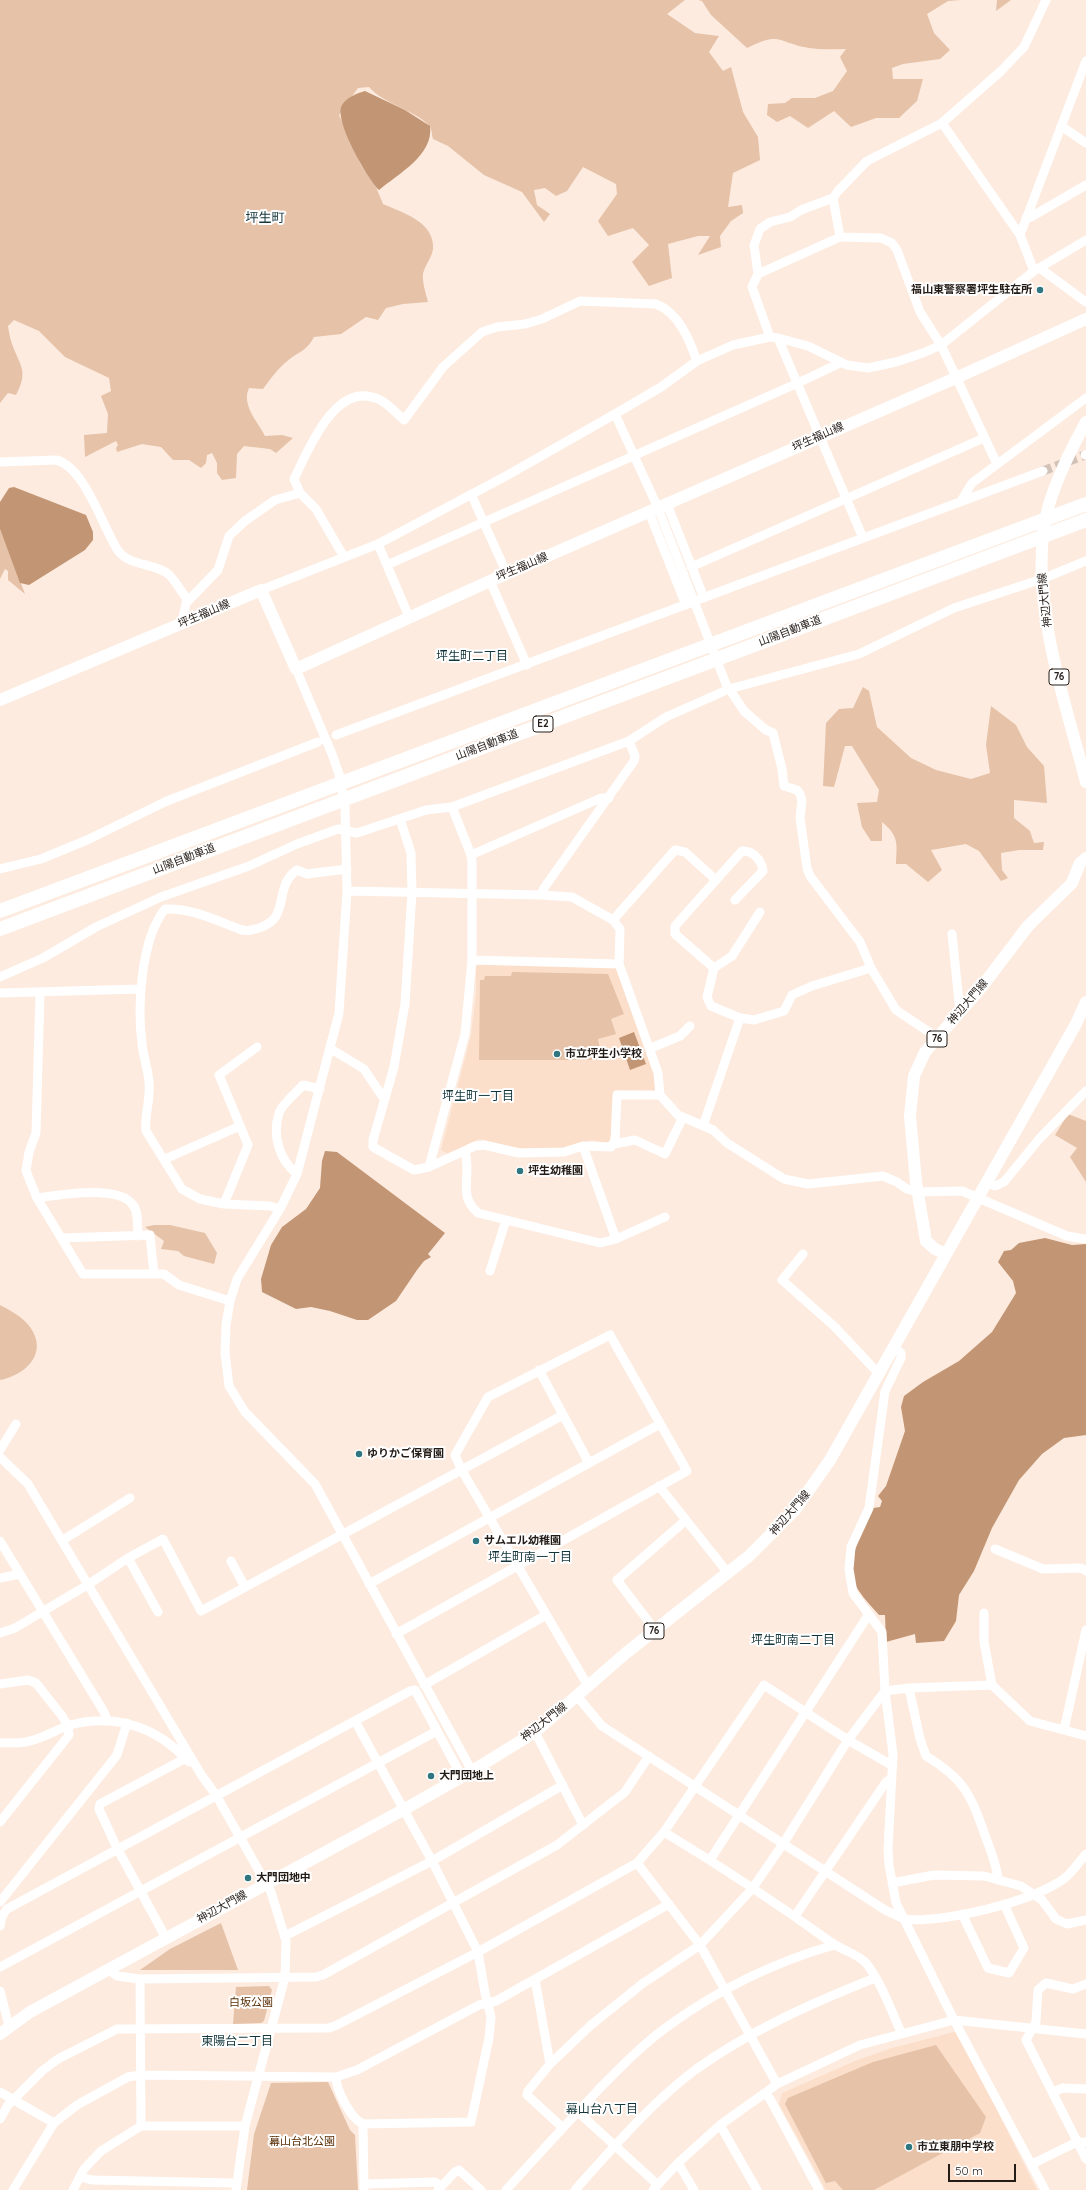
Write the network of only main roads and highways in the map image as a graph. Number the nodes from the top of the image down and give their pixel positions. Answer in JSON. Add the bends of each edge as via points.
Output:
{"nodes":[{"id":1,"x":1086,"y":319,"type":"edge"},
{"id":2,"x":1086,"y":422,"type":"edge"},
{"id":3,"x":1086,"y":504,"type":"edge"},
{"id":4,"x":1086,"y":520,"type":"edge"},
{"id":5,"x":0,"y":700,"type":"edge"},
{"id":6,"x":1086,"y":782,"type":"edge"},
{"id":7,"x":1086,"y":858,"type":"edge"},
{"id":8,"x":0,"y":911,"type":"edge"},
{"id":9,"x":0,"y":929,"type":"edge"},
{"id":10,"x":1086,"y":1002,"type":"edge"},
{"id":11,"x":946,"y":1254,"type":"junction"},
{"id":12,"x":5,"y":2030,"type":"edge"}],
"edges":[{"from":1,"to":5,"type":"main road","name":"坪生福山線","via":[[296,669],[261,590]]},
{"from":2,"to":6,"type":"main road","name":"神辺大門線","number":"76","via":[[1069,453],[1054,491],[1048,509],[1041,554],[1044,611]]},
{"from":3,"to":8,"type":"highway","name":"山陽自動車道","number":"E2"},
{"from":4,"to":9,"type":"highway","name":"山陽自動車道","number":"E2"},
{"from":7,"to":11,"type":"main road","name":"神辺大門線","number":"76","via":[[1080,863],[1072,883],[1028,926],[922,1058],[914,1076],[910,1116],[926,1241]]},
{"from":10,"to":11,"type":"main road","name":"神辺大門線","number":"76"},
{"from":11,"to":12,"type":"main road","name":"神辺大門線","number":"76","via":[[830,1460],[795,1510],[749,1556],[626,1653],[535,1732],[403,1810],[30,2012]]}]}
